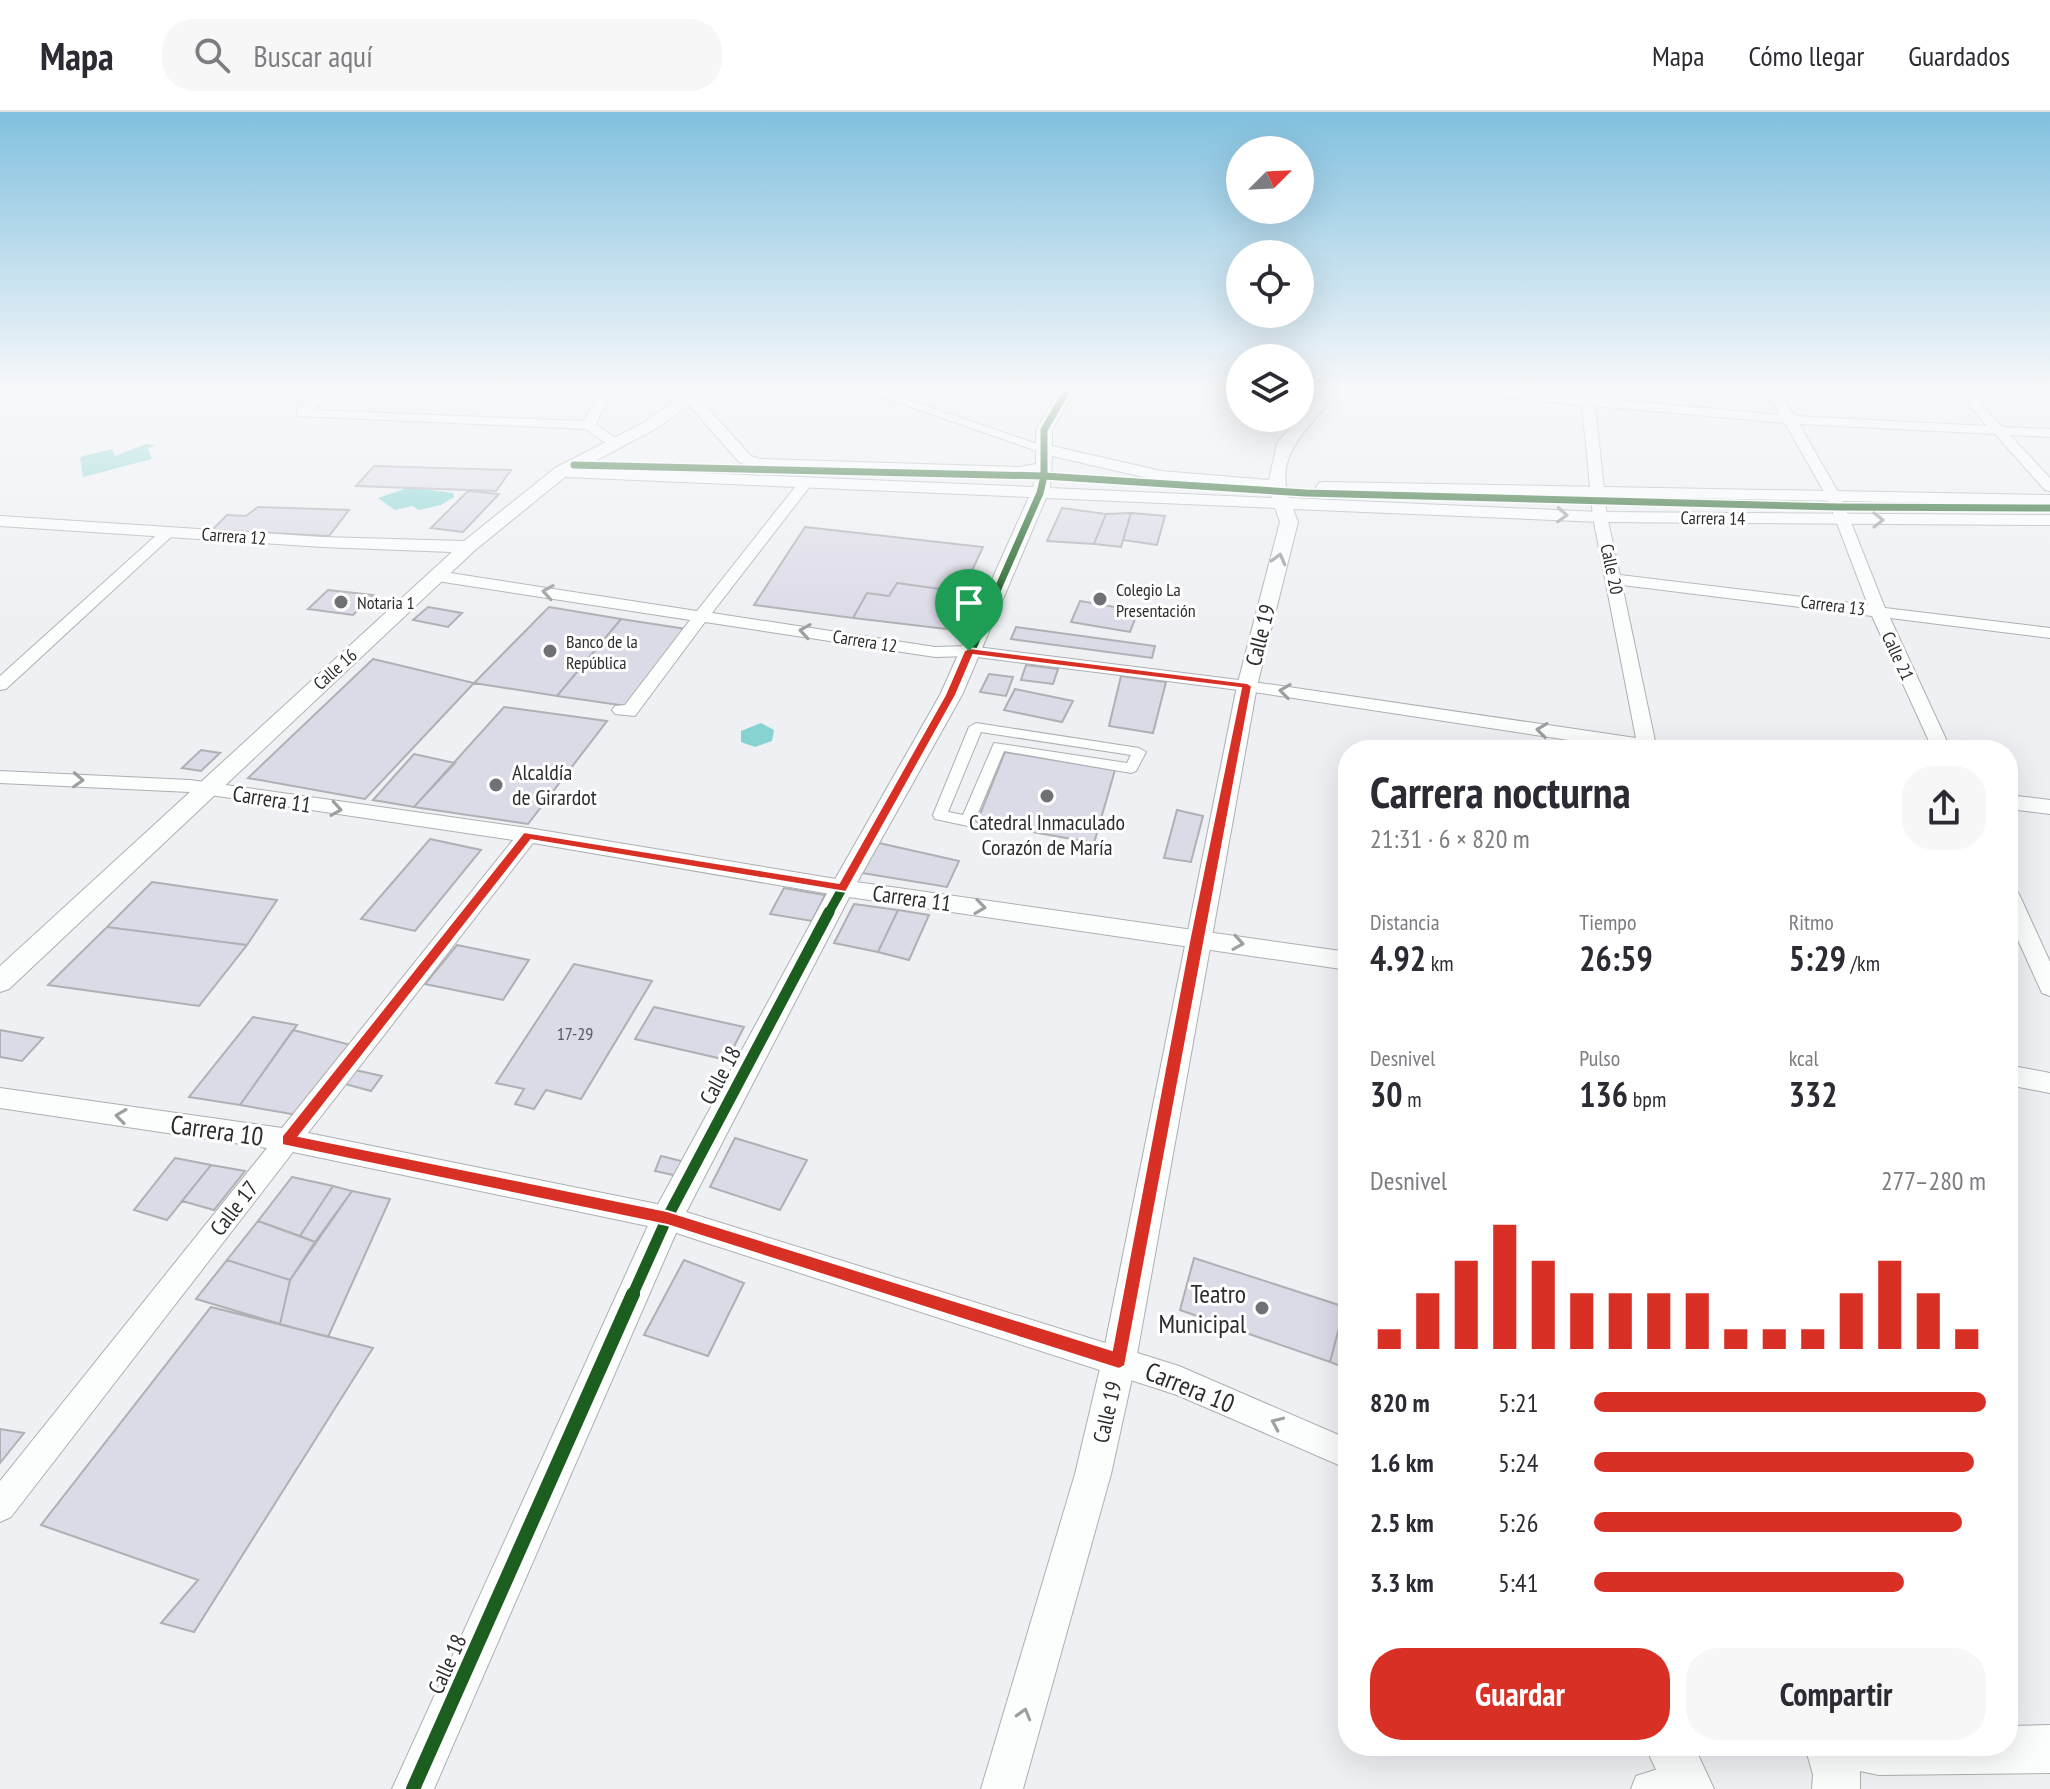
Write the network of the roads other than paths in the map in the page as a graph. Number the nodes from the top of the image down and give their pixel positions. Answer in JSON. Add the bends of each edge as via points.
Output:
{"nodes":[{"id":1,"x":570,"y":467,"type":"edge"},
{"id":2,"x":864,"y":467,"type":"edge"},
{"id":3,"x":1043,"y":467,"type":"edge"},
{"id":4,"x":1123,"y":467,"type":"edge"},
{"id":5,"x":1282,"y":467,"type":"edge"},
{"id":6,"x":1596,"y":467,"type":"edge"},
{"id":7,"x":1817,"y":467,"type":"edge"},
{"id":8,"x":2032,"y":467,"type":"edge"},
{"id":9,"x":561,"y":472,"type":"junction"},
{"id":10,"x":1042,"y":480,"type":"junction"},
{"id":11,"x":804,"y":485,"type":"junction"},
{"id":12,"x":2050,"y":487,"type":"edge"},
{"id":13,"x":1597,"y":493,"type":"junction"},
{"id":14,"x":1278,"y":494,"type":"junction"},
{"id":15,"x":1834,"y":497,"type":"junction"},
{"id":16,"x":2050,"y":500,"type":"edge"},
{"id":17,"x":1600,"y":517,"type":"junction"},
{"id":18,"x":1843,"y":520,"type":"junction"},
{"id":19,"x":2050,"y":520,"type":"edge"},
{"id":20,"x":0,"y":521,"type":"edge"},
{"id":21,"x":167,"y":533,"type":"junction"},
{"id":22,"x":468,"y":547,"type":"junction"},
{"id":23,"x":437,"y":576,"type":"junction"},
{"id":24,"x":1615,"y":579,"type":"junction"},
{"id":25,"x":1878,"y":611,"type":"junction"},
{"id":26,"x":704,"y":616,"type":"junction"},
{"id":27,"x":2050,"y":633,"type":"edge"},
{"id":28,"x":969,"y":651,"type":"junction"},
{"id":29,"x":0,"y":685,"type":"edge"},
{"id":30,"x":1247,"y":686,"type":"junction"},
{"id":31,"x":621,"y":710,"type":"dead end"},
{"id":32,"x":1596,"y":740,"type":"edge"},
{"id":33,"x":1646,"y":740,"type":"edge"},
{"id":34,"x":1937,"y":740,"type":"edge"},
{"id":35,"x":0,"y":777,"type":"edge"},
{"id":36,"x":208,"y":789,"type":"junction"},
{"id":37,"x":2018,"y":803,"type":"edge"},
{"id":38,"x":2050,"y":807,"type":"edge"},
{"id":39,"x":968,"y":821,"type":"joint"},
{"id":40,"x":528,"y":835,"type":"junction"},
{"id":41,"x":842,"y":888,"type":"junction"},
{"id":42,"x":2018,"y":916,"type":"edge"},
{"id":43,"x":1197,"y":937,"type":"junction"},
{"id":44,"x":1338,"y":959,"type":"edge"},
{"id":45,"x":0,"y":982,"type":"edge"},
{"id":46,"x":2050,"y":987,"type":"edge"},
{"id":47,"x":2018,"y":1077,"type":"edge"},
{"id":48,"x":2050,"y":1083,"type":"edge"},
{"id":49,"x":0,"y":1098,"type":"edge"},
{"id":50,"x":287,"y":1140,"type":"junction"},
{"id":51,"x":667,"y":1218,"type":"junction"},
{"id":52,"x":1119,"y":1360,"type":"junction"},
{"id":53,"x":1338,"y":1450,"type":"edge"},
{"id":54,"x":0,"y":1506,"type":"edge"},
{"id":55,"x":2018,"y":1749,"type":"edge"},
{"id":56,"x":2050,"y":1749,"type":"edge"},
{"id":57,"x":1832,"y":1756,"type":"edge"},
{"id":58,"x":413,"y":1789,"type":"edge"},
{"id":59,"x":1002,"y":1789,"type":"edge"},
{"id":60,"x":1836,"y":1789,"type":"edge"}],
"edges":[{"from":1,"to":9,"type":"street","name":"Calle 16"},
{"from":2,"to":10,"type":"street","name":"Carrera 14","via":[[1019,472]]},
{"from":3,"to":10,"type":"street","name":"Calle 18"},
{"from":4,"to":14,"type":"street","name":"Carrera 14"},
{"from":5,"to":14,"type":"street","name":"Calle 19"},
{"from":6,"to":13,"type":"street","name":"Calle 20"},
{"from":7,"to":15,"type":"street","name":"Calle 21"},
{"from":8,"to":12,"type":"street"},
{"from":9,"to":11,"type":"street","name":"Carrera 14"},
{"from":9,"to":22,"type":"street","name":"Calle 16"},
{"from":10,"to":11,"type":"street","name":"Carrera 14"},
{"from":10,"to":14,"type":"street","name":"Carrera 14"},
{"from":10,"to":28,"type":"street","name":"Calle 18"},
{"from":11,"to":26,"type":"street","via":[[725,581]]},
{"from":13,"to":14,"type":"street","name":"Carrera 14"},
{"from":13,"to":15,"type":"street","name":"Carrera 14"},
{"from":13,"to":17,"type":"street","name":"Calle 20"},
{"from":14,"to":17,"type":"street","name":"Carrera 14","one_way":true},
{"from":30,"to":14,"type":"street","name":"Calle 19","one_way":true,"via":[[1289,522]]},
{"from":15,"to":16,"type":"street","name":"Carrera 14"},
{"from":15,"to":18,"type":"street","name":"Calle 21"},
{"from":17,"to":18,"type":"street","name":"Carrera 14"},
{"from":17,"to":24,"type":"street","name":"Calle 20"},
{"from":18,"to":19,"type":"street","name":"Carrera 14","one_way":true},
{"from":18,"to":25,"type":"street","name":"Calle 21"},
{"from":20,"to":21,"type":"street","name":"Carrera 12"},
{"from":21,"to":22,"type":"street","name":"Carrera 12"},
{"from":21,"to":29,"type":"street"},
{"from":22,"to":23,"type":"street","name":"Calle 16"},
{"from":26,"to":23,"type":"street","name":"Carrera 12","one_way":true},
{"from":23,"to":36,"type":"street","name":"Calle 16"},
{"from":24,"to":25,"type":"street","name":"Carrera 13"},
{"from":24,"to":33,"type":"street","name":"Calle 20"},
{"from":25,"to":27,"type":"street","name":"Carrera 13"},
{"from":25,"to":34,"type":"street","name":"Calle 21"},
{"from":28,"to":26,"type":"street","name":"Carrera 12","one_way":true,"via":[[935,652]]},
{"from":26,"to":31,"type":"street","via":[[629,712]]},
{"from":28,"to":30,"type":"street","name":"Carrera 12"},
{"from":28,"to":41,"type":"street","name":"Calle 18","via":[[951,695]]},
{"from":32,"to":30,"type":"street","name":"Carrera 12","one_way":true},
{"from":30,"to":43,"type":"street","name":"Calle 19"},
{"from":35,"to":36,"type":"street","name":"Carrera 11","one_way":true},
{"from":36,"to":40,"type":"street","name":"Carrera 11","one_way":true},
{"from":36,"to":45,"type":"street","name":"Calle 16"},
{"from":37,"to":38,"type":"street"},
{"from":39,"to":39,"type":"street","via":[[940,815],[976,727],[1139,752],[1131,768],[999,746]]},
{"from":40,"to":41,"type":"street","name":"Carrera 11"},
{"from":40,"to":50,"type":"street","name":"Calle 17"},
{"from":41,"to":43,"type":"street","name":"Carrera 11","one_way":true},
{"from":41,"to":51,"type":"street","name":"Calle 18"},
{"from":42,"to":46,"type":"street"},
{"from":43,"to":44,"type":"street","name":"Carrera 11","one_way":true},
{"from":43,"to":52,"type":"street","name":"Calle 19"},
{"from":47,"to":48,"type":"street"},
{"from":50,"to":49,"type":"street","name":"Carrera 10","one_way":true},
{"from":50,"to":51,"type":"street","name":"Carrera 10"},
{"from":50,"to":54,"type":"street","name":"Calle 17"},
{"from":51,"to":52,"type":"street","name":"Carrera 10"},
{"from":51,"to":58,"type":"street","name":"Calle 18"},
{"from":53,"to":52,"type":"street","name":"Carrera 10","one_way":true},
{"from":59,"to":52,"type":"street","name":"Calle 19","one_way":true,"via":[[1093,1474]]},
{"from":55,"to":56,"type":"main road"},
{"from":57,"to":60,"type":"main road"}]}
